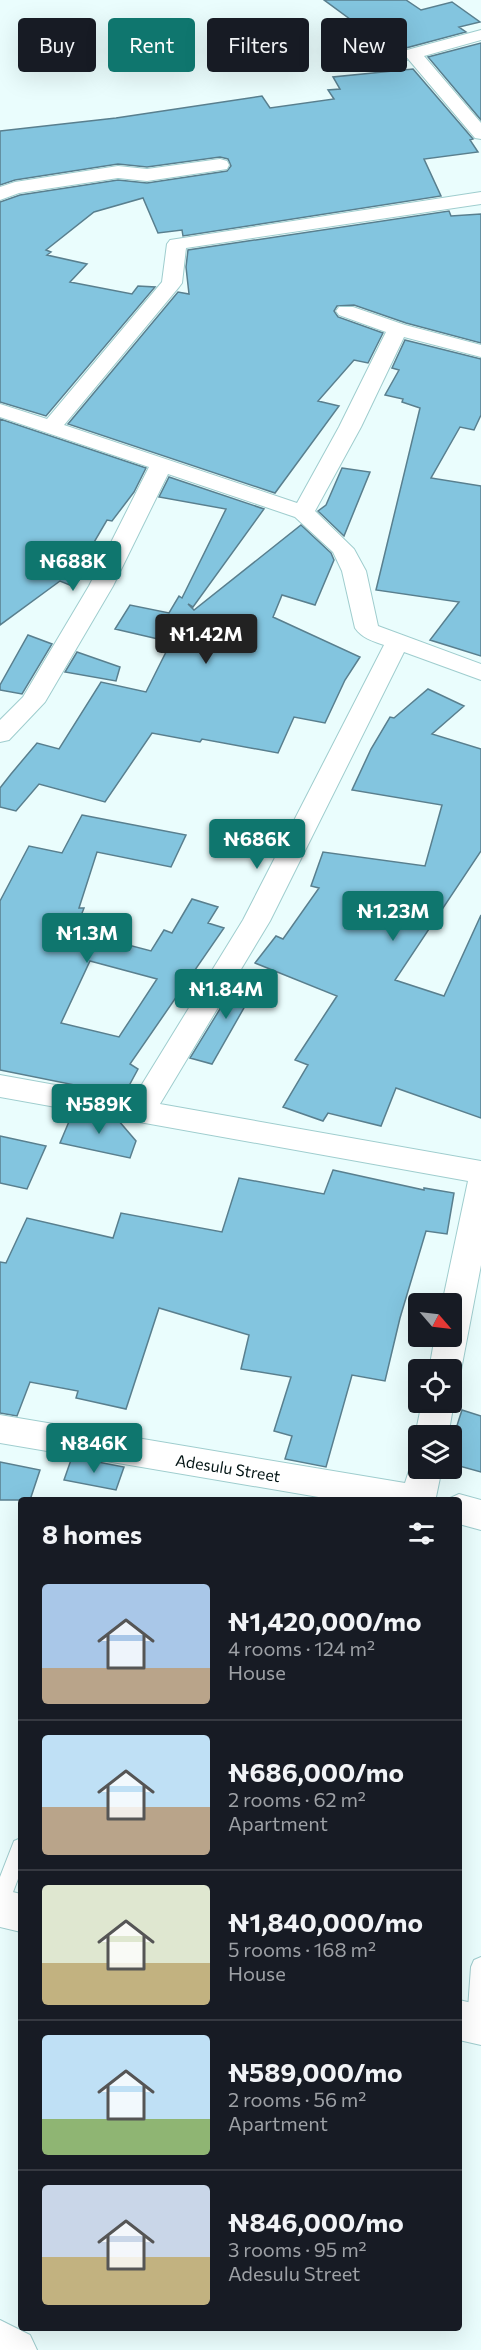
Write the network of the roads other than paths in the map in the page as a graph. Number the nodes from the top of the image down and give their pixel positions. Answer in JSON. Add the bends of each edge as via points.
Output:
{"nodes":[{"id":1,"x":481,"y":35,"type":"edge"},
{"id":2,"x":481,"y":134,"type":"edge"},
{"id":3,"x":220,"y":165,"type":"dead end"},
{"id":4,"x":0,"y":194,"type":"edge"},
{"id":5,"x":481,"y":198,"type":"edge"},
{"id":6,"x":346,"y":311,"type":"dead end"},
{"id":7,"x":398,"y":329,"type":"junction"},
{"id":8,"x":481,"y":351,"type":"edge"},
{"id":9,"x":0,"y":410,"type":"edge"},
{"id":10,"x":51,"y":427,"type":"junction"},
{"id":11,"x":162,"y":463,"type":"junction"},
{"id":12,"x":303,"y":512,"type":"junction"},
{"id":13,"x":397,"y":642,"type":"junction"},
{"id":14,"x":481,"y":672,"type":"edge"},
{"id":15,"x":0,"y":734,"type":"edge"},
{"id":16,"x":0,"y":1086,"type":"edge"},
{"id":17,"x":141,"y":1111,"type":"junction"},
{"id":18,"x":481,"y":1172,"type":"edge"},
{"id":19,"x":481,"y":1185,"type":"edge"},
{"id":20,"x":459,"y":1293,"type":"edge"},
{"id":21,"x":0,"y":1430,"type":"edge"},
{"id":22,"x":423,"y":1479,"type":"edge"},
{"id":23,"x":402,"y":1497,"type":"edge"},
{"id":24,"x":420,"y":1497,"type":"edge"},
{"id":25,"x":462,"y":1510,"type":"edge"},
{"id":26,"x":481,"y":1515,"type":"edge"},
{"id":27,"x":18,"y":1855,"type":"edge"},
{"id":28,"x":0,"y":1901,"type":"edge"},
{"id":29,"x":0,"y":1908,"type":"edge"},
{"id":30,"x":18,"y":1912,"type":"edge"},
{"id":31,"x":481,"y":1966,"type":"edge"},
{"id":32,"x":472,"y":2023,"type":"edge"},
{"id":33,"x":0,"y":2342,"type":"edge"},
{"id":34,"x":15,"y":2350,"type":"edge"}],
"edges":[{"from":1,"to":2,"type":"street","via":[[413,54]]},
{"from":3,"to":4,"type":"street","via":[[147,175],[118,172],[15,188]]},
{"from":5,"to":10,"type":"street","via":[[177,244],[172,283]]},
{"from":6,"to":7,"type":"street"},
{"from":7,"to":8,"type":"street"},
{"from":7,"to":12,"type":"street"},
{"from":9,"to":10,"type":"street"},
{"from":10,"to":11,"type":"street"},
{"from":11,"to":12,"type":"street"},
{"from":11,"to":15,"type":"street","via":[[100,586],[33,702]]},
{"from":12,"to":13,"type":"street","via":[[343,549],[354,571],[367,628]]},
{"from":13,"to":14,"type":"street"},
{"from":13,"to":17,"type":"street","via":[[256,921]]},
{"from":16,"to":17,"type":"street"},
{"from":17,"to":18,"type":"street"},
{"from":19,"to":20,"type":"street"},
{"from":21,"to":23,"type":"street","name":"Adesulu Street"},
{"from":22,"to":24,"type":"street"},
{"from":25,"to":26,"type":"street"},
{"from":27,"to":28,"type":"lane"},
{"from":29,"to":30,"type":"street"},
{"from":31,"to":32,"type":"lane"},
{"from":33,"to":34,"type":"street"}]}
